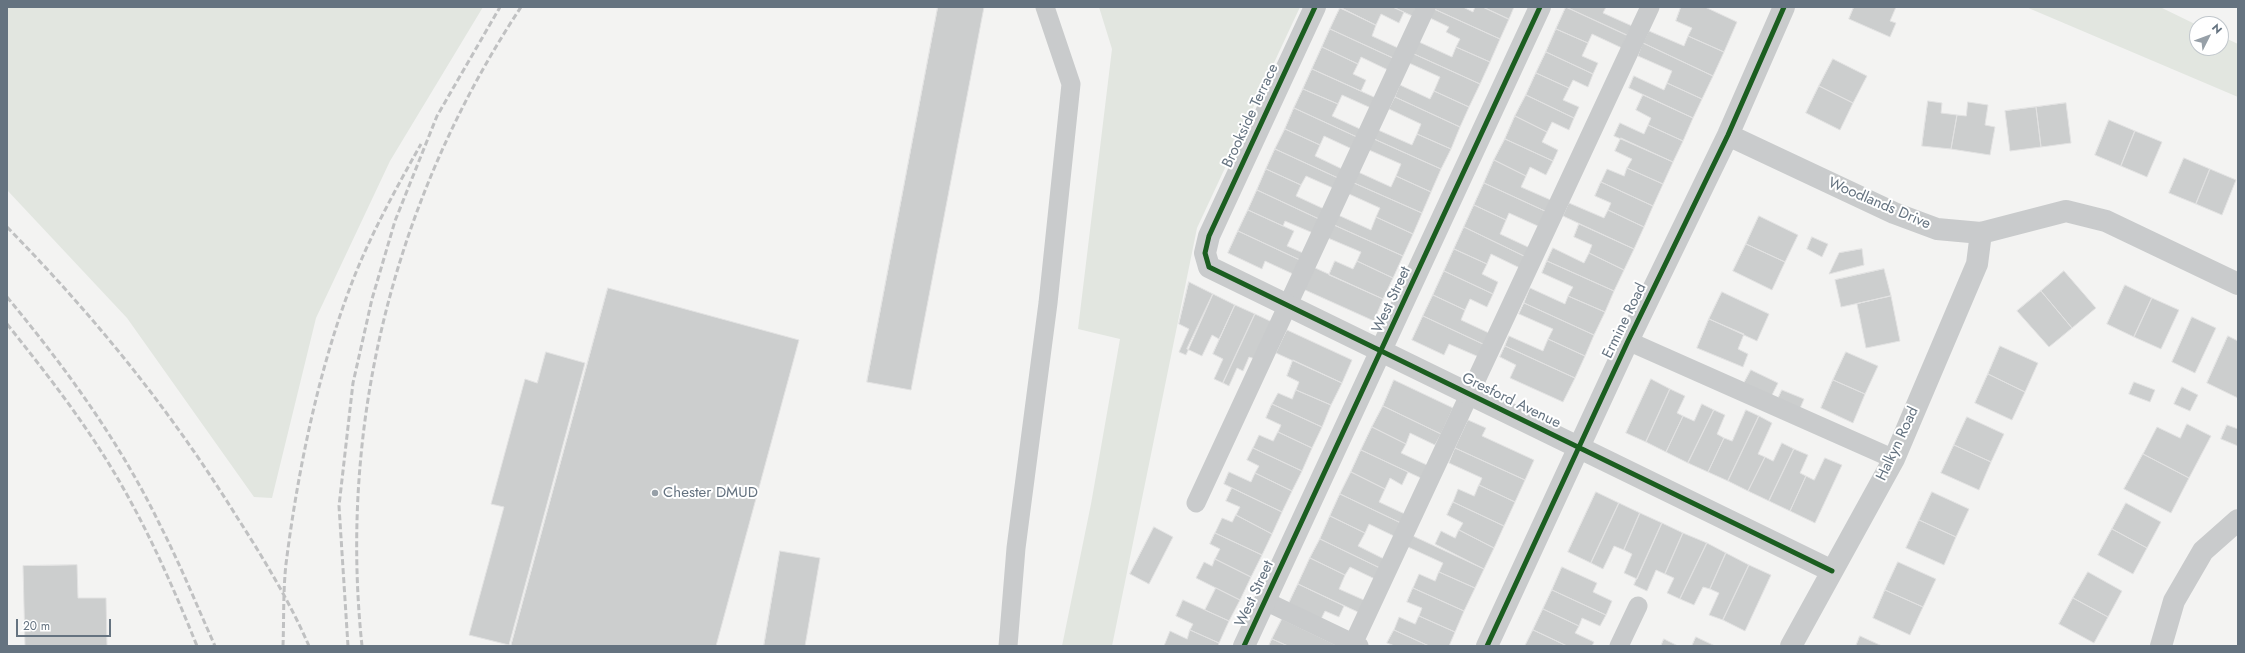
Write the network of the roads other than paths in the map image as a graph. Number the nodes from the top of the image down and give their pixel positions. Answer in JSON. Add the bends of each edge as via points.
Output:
{"nodes":[{"id":1,"x":1045,"y":7,"type":"edge"},
{"id":2,"x":1315,"y":7,"type":"edge"},
{"id":3,"x":1426,"y":7,"type":"edge"},
{"id":4,"x":1540,"y":7,"type":"edge"},
{"id":5,"x":1650,"y":7,"type":"edge"},
{"id":6,"x":1777,"y":9,"type":"edge"},
{"id":7,"x":1728,"y":135,"type":"junction"},
{"id":8,"x":1981,"y":233,"type":"junction"},
{"id":9,"x":1209,"y":236,"type":"joint"},
{"id":10,"x":2238,"y":284,"type":"edge"},
{"id":11,"x":1288,"y":304,"type":"junction"},
{"id":12,"x":1628,"y":341,"type":"junction"},
{"id":13,"x":1382,"y":350,"type":"junction"},
{"id":14,"x":1470,"y":395,"type":"junction"},
{"id":15,"x":1579,"y":448,"type":"junction"},
{"id":16,"x":1894,"y":459,"type":"junction"},
{"id":17,"x":1196,"y":502,"type":"dead end"},
{"id":18,"x":2238,"y":520,"type":"edge"},
{"id":19,"x":1832,"y":571,"type":"junction"},
{"id":20,"x":1265,"y":601,"type":"junction"},
{"id":21,"x":1638,"y":606,"type":"dead end"},
{"id":22,"x":1356,"y":645,"type":"edge"},
{"id":23,"x":1008,"y":646,"type":"edge"},
{"id":24,"x":1244,"y":646,"type":"edge"},
{"id":25,"x":1487,"y":646,"type":"edge"},
{"id":26,"x":1619,"y":646,"type":"edge"},
{"id":27,"x":1792,"y":646,"type":"edge"},
{"id":28,"x":2161,"y":646,"type":"edge"}],
"edges":[{"from":1,"to":23,"type":"lane","via":[[1071,84],[1048,303],[1016,548]]},
{"from":2,"to":9,"type":"street","name":"Brookside Terrace"},
{"from":3,"to":11,"type":"lane"},
{"from":4,"to":13,"type":"street","name":"West Street"},
{"from":5,"to":14,"type":"lane"},
{"from":6,"to":7,"type":"street","name":"Ermine Road"},
{"from":7,"to":8,"type":"street","name":"Woodlands Drive","via":[[1894,213],[1937,228]]},
{"from":7,"to":12,"type":"street","name":"Ermine Road"},
{"from":8,"to":10,"type":"street","name":"Woodlands Drive","via":[[2066,211],[2106,221]]},
{"from":8,"to":16,"type":"street","name":"Halkyn Road","via":[[1977,264]]},
{"from":9,"to":11,"type":"street","name":"Gresford Avenue","via":[[1205,253],[1209,267]]},
{"from":11,"to":13,"type":"street","name":"Gresford Avenue"},
{"from":11,"to":17,"type":"lane"},
{"from":12,"to":15,"type":"street","name":"Ermine Road"},
{"from":12,"to":16,"type":"lane"},
{"from":13,"to":14,"type":"street","name":"Gresford Avenue"},
{"from":13,"to":20,"type":"street","name":"West Street"},
{"from":14,"to":15,"type":"street","name":"Gresford Avenue"},
{"from":14,"to":22,"type":"lane"},
{"from":15,"to":19,"type":"street","name":"Gresford Avenue"},
{"from":15,"to":25,"type":"street","name":"Ermine Road"},
{"from":16,"to":19,"type":"street","name":"Halkyn Road"},
{"from":18,"to":28,"type":"street","via":[[2203,551],[2174,601]]},
{"from":19,"to":27,"type":"street","name":"Halkyn Road"},
{"from":20,"to":22,"type":"lane"},
{"from":20,"to":24,"type":"street","name":"West Street"},
{"from":21,"to":26,"type":"lane"}]}
